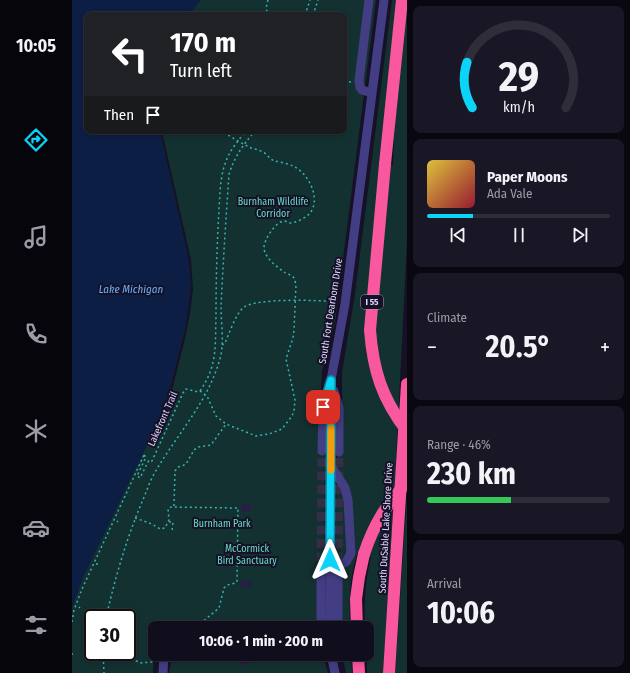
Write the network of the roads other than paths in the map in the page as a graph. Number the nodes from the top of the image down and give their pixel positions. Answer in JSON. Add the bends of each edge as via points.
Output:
{"nodes":[{"id":1,"x":369,"y":0,"type":"edge"},
{"id":2,"x":384,"y":0,"type":"edge"},
{"id":3,"x":402,"y":0,"type":"edge"},
{"id":4,"x":372,"y":93,"type":"junction"},
{"id":5,"x":331,"y":380,"type":"junction"},
{"id":6,"x":407,"y":384,"type":"edge"},
{"id":7,"x":407,"y":431,"type":"edge"},
{"id":8,"x":322,"y":451,"type":"tunnel mouth"},
{"id":9,"x":339,"y":452,"type":"tunnel mouth"},
{"id":10,"x":331,"y":466,"type":"junction"},
{"id":11,"x":407,"y":482,"type":"edge"},
{"id":12,"x":344,"y":560,"type":"dead end"},
{"id":13,"x":321,"y":575,"type":"tunnel mouth"},
{"id":14,"x":338,"y":575,"type":"tunnel mouth"},
{"id":15,"x":321,"y":621,"type":"edge"},
{"id":16,"x":330,"y":621,"type":"edge"},
{"id":17,"x":338,"y":621,"type":"edge"},
{"id":18,"x":357,"y":621,"type":"edge"},
{"id":19,"x":163,"y":661,"type":"edge"},
{"id":20,"x":332,"y":661,"type":"edge"},
{"id":21,"x":358,"y":661,"type":"edge"},
{"id":22,"x":162,"y":673,"type":"edge"},
{"id":23,"x":335,"y":673,"type":"edge"},
{"id":24,"x":359,"y":673,"type":"edge"},
{"id":25,"x":389,"y":673,"type":"edge"}],
"edges":[{"from":1,"to":4,"type":"street","via":[[359,81],[362,90]]},
{"from":2,"to":4,"type":"street","name":"South Fort Dearborn Drive"},
{"from":3,"to":7,"type":"highway","number":"I 55","bridge":true,"via":[[370,330],[371,354],[377,378],[386,400]]},
{"from":4,"to":5,"type":"street","name":"South Fort Dearborn Drive","via":[[345,304]]},
{"from":5,"to":8,"type":"street","via":[[323,407]]},
{"from":5,"to":9,"type":"street","via":[[339,408]]},
{"from":5,"to":10,"type":"street","name":"South Fort Dearborn Drive"},
{"from":6,"to":25,"type":"highway","name":"South DuSable Lake Shore Drive"},
{"from":10,"to":12,"type":"street","via":[[345,488],[348,500],[352,548]]},
{"from":10,"to":16,"type":"street","name":"South Fort Dearborn Drive"},
{"from":11,"to":18,"type":"highway","bridge":true,"via":[[382,513],[370,536],[359,577]]},
{"from":13,"to":15,"type":"street"},
{"from":14,"to":17,"type":"street"},
{"from":19,"to":22,"type":"street"},
{"from":20,"to":23,"type":"street"},
{"from":21,"to":24,"type":"highway"}]}
